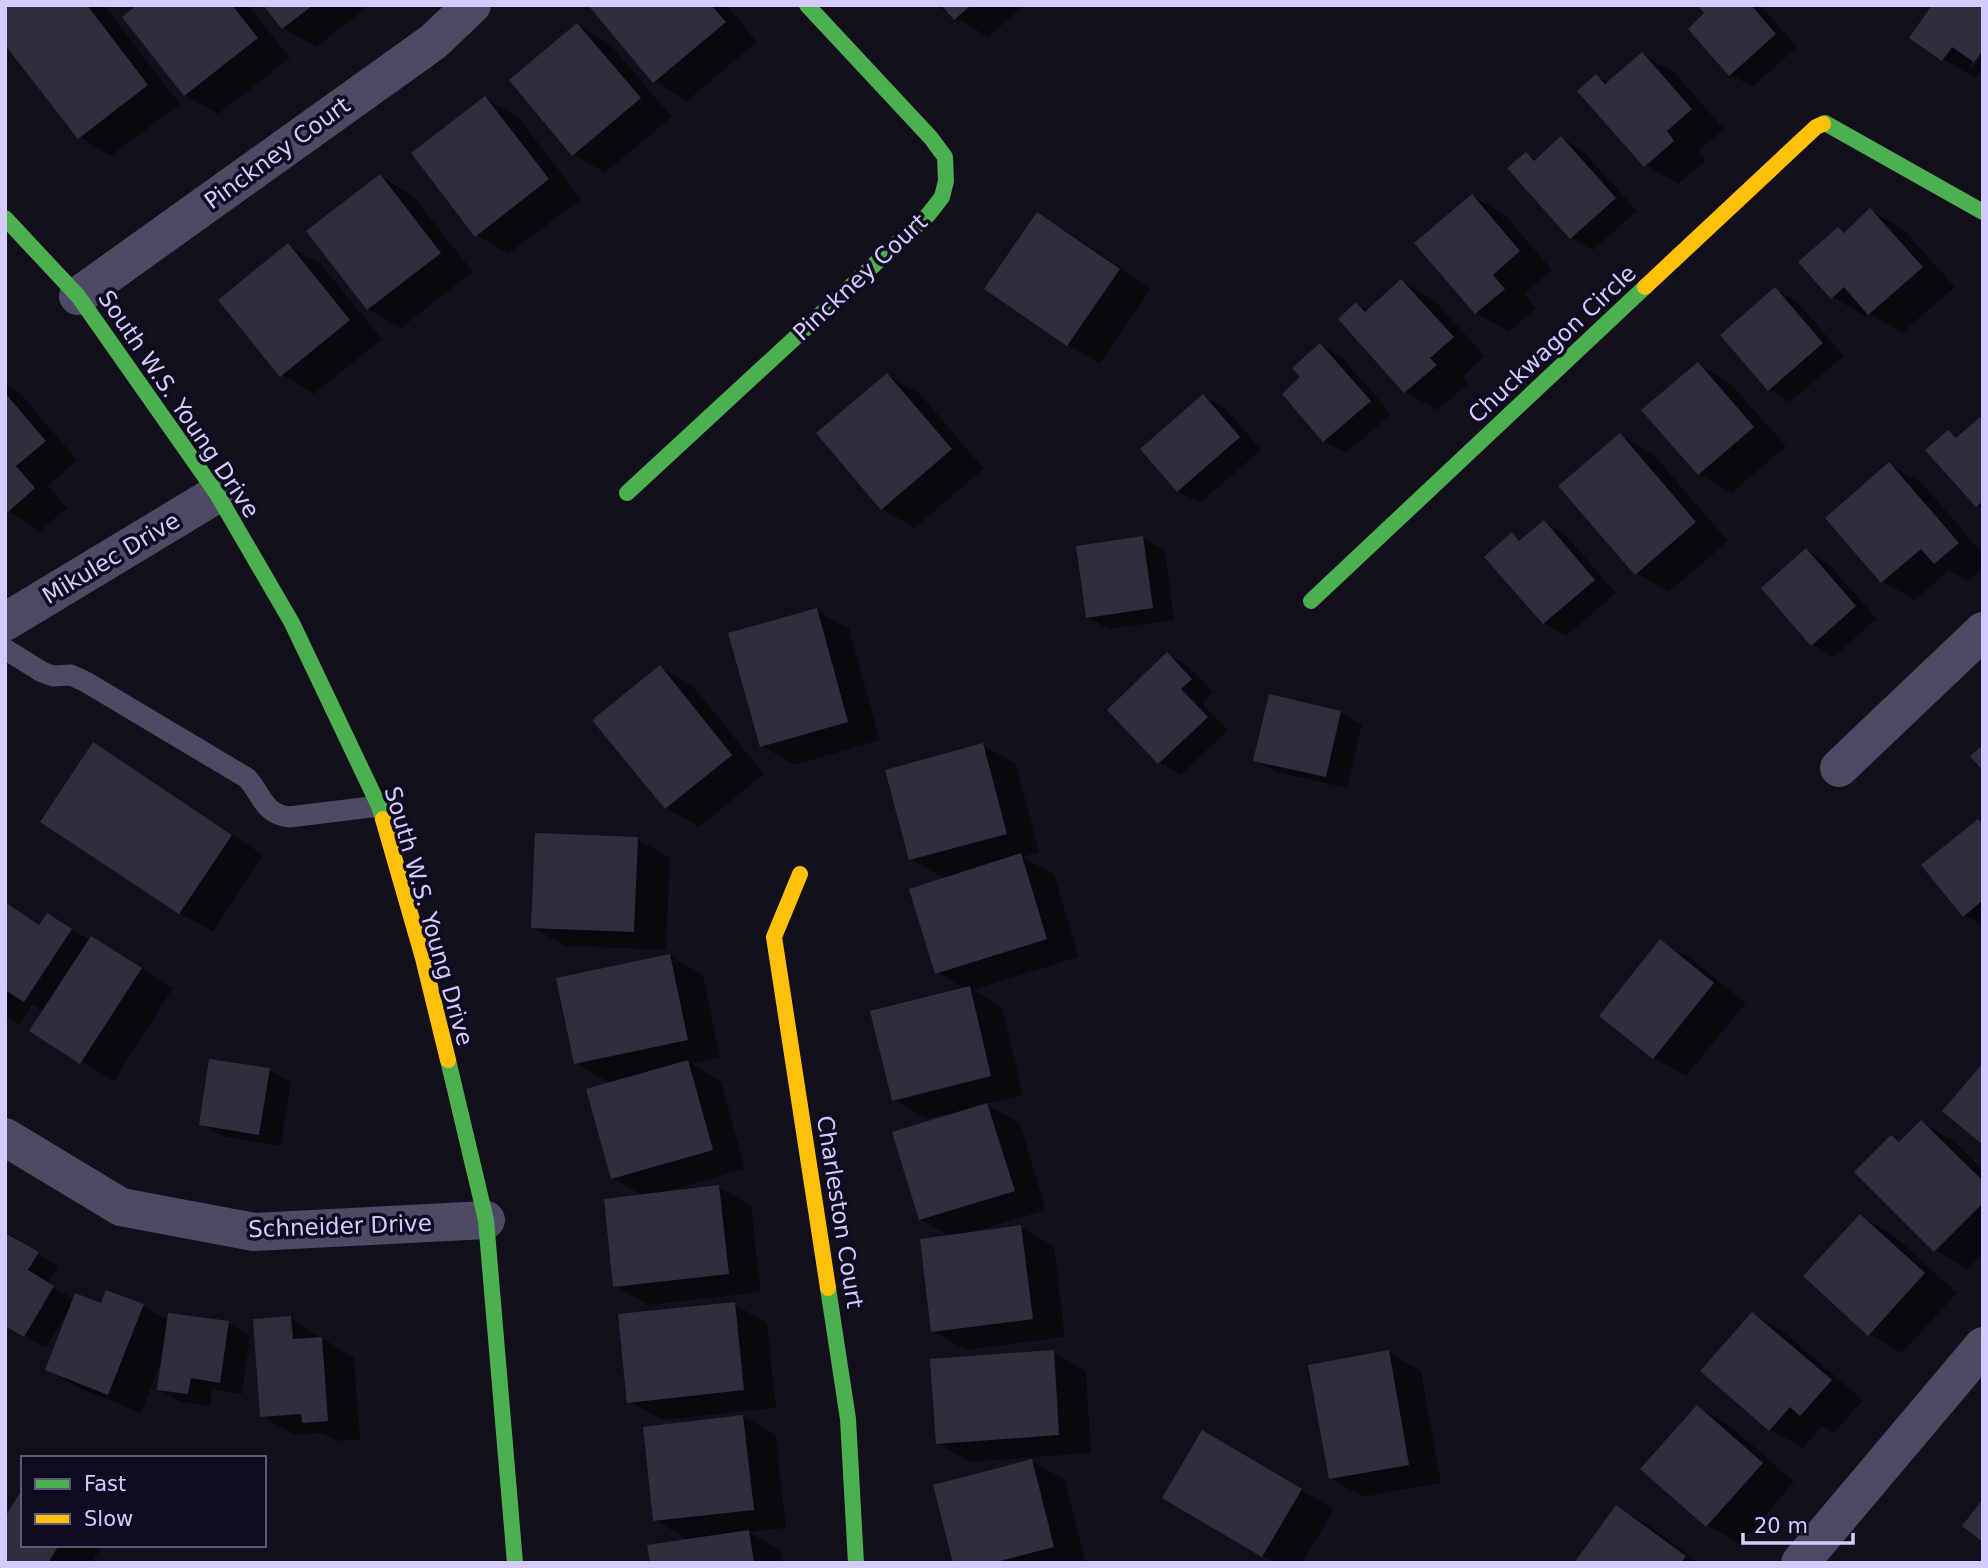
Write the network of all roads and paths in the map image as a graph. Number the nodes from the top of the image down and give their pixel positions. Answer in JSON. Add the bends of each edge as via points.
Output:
{"nodes":[{"id":1,"x":472,"y":5,"type":"edge"},
{"id":2,"x":807,"y":5,"type":"edge"},
{"id":3,"x":1983,"y":212,"type":"edge"},
{"id":4,"x":5,"y":218,"type":"edge"},
{"id":5,"x":78,"y":296,"type":"junction"},
{"id":6,"x":627,"y":493,"type":"dead end"},
{"id":7,"x":217,"y":494,"type":"junction"},
{"id":8,"x":1311,"y":601,"type":"dead end"},
{"id":9,"x":5,"y":622,"type":"edge"},
{"id":10,"x":1983,"y":631,"type":"edge"},
{"id":11,"x":5,"y":649,"type":"edge"},
{"id":12,"x":1839,"y":768,"type":"dead end"},
{"id":13,"x":379,"y":806,"type":"junction"},
{"id":14,"x":800,"y":874,"type":"dead end"},
{"id":15,"x":5,"y":1137,"type":"edge"},
{"id":16,"x":486,"y":1220,"type":"junction"},
{"id":17,"x":1983,"y":1346,"type":"edge"},
{"id":18,"x":515,"y":1563,"type":"edge"},
{"id":19,"x":856,"y":1563,"type":"edge"},
{"id":20,"x":1800,"y":1563,"type":"edge"}],
"edges":[{"from":1,"to":5,"type":"street","name":"Pinckney Court","via":[[433,42]]},
{"from":2,"to":6,"type":"street","name":"Pinckney Court","via":[[945,157],[942,197],[928,215]]},
{"from":3,"to":8,"type":"street","name":"Chuckwagon Circle","via":[[1825,123],[1816,127]]},
{"from":4,"to":5,"type":"street","name":"South W.S. Young Drive"},
{"from":5,"to":7,"type":"street","name":"South W.S. Young Drive"},
{"from":7,"to":9,"type":"street","name":"Mikulec Drive"},
{"from":7,"to":13,"type":"street","name":"South W.S. Young Drive","via":[[292,623]]},
{"from":10,"to":12,"type":"street"},
{"from":11,"to":13,"type":"lane","via":[[42,672],[71,675],[86,682],[247,778],[278,816]]},
{"from":13,"to":16,"type":"street","name":"South W.S. Young Drive","via":[[423,958]]},
{"from":14,"to":19,"type":"street","name":"Charleston Court","via":[[774,937],[848,1419]]},
{"from":15,"to":16,"type":"street","name":"Schneider Drive","via":[[121,1207],[254,1232]]},
{"from":16,"to":18,"type":"street","name":"South W.S. Young Drive"},
{"from":17,"to":20,"type":"street"}]}
